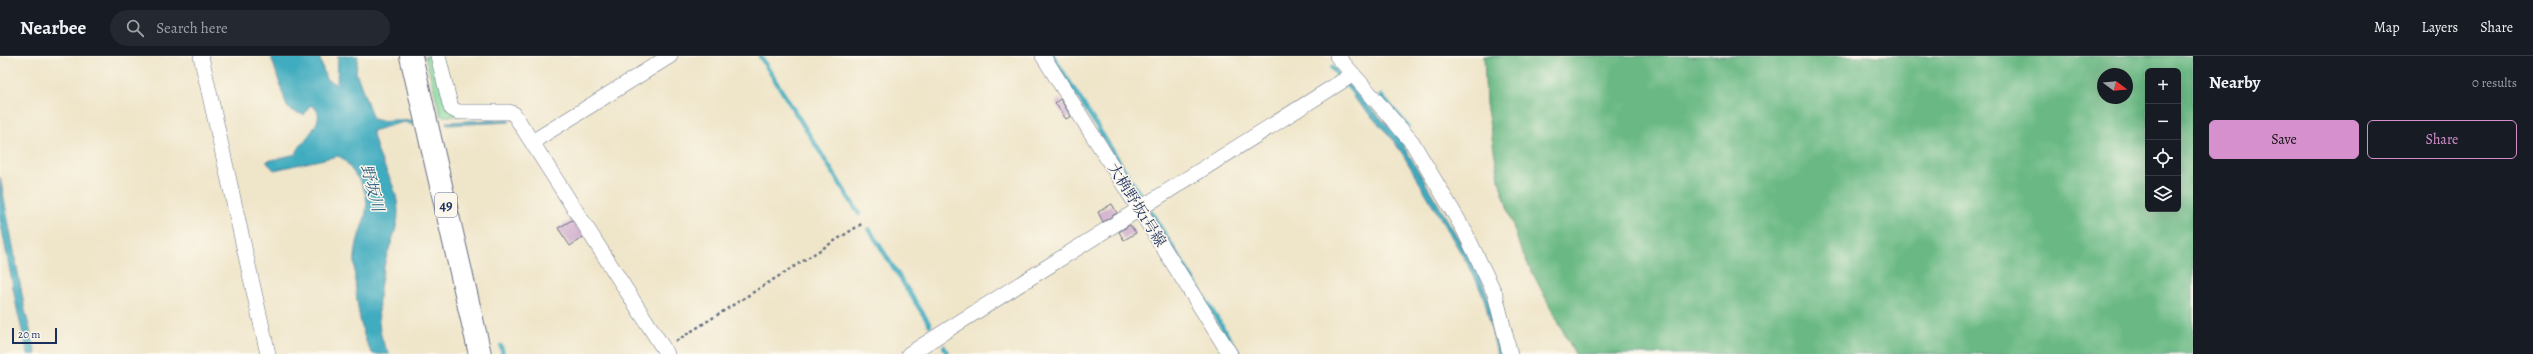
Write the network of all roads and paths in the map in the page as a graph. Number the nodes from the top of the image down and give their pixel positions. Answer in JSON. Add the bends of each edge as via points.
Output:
{"nodes":[{"id":1,"x":201,"y":56,"type":"edge"},
{"id":2,"x":411,"y":56,"type":"edge"},
{"id":3,"x":438,"y":56,"type":"edge"},
{"id":4,"x":670,"y":56,"type":"edge"},
{"id":5,"x":1044,"y":56,"type":"edge"},
{"id":6,"x":1343,"y":63,"type":"edge"},
{"id":7,"x":532,"y":142,"type":"junction"},
{"id":8,"x":1139,"y":209,"type":"junction"},
{"id":9,"x":863,"y":223,"type":"dead end"},
{"id":10,"x":665,"y":352,"type":"edge"},
{"id":11,"x":268,"y":354,"type":"edge"},
{"id":12,"x":480,"y":354,"type":"edge"},
{"id":13,"x":909,"y":354,"type":"edge"},
{"id":14,"x":1230,"y":354,"type":"edge"},
{"id":15,"x":1510,"y":354,"type":"edge"}],
"edges":[{"from":1,"to":11,"type":"street"},
{"from":2,"to":12,"type":"main road","number":"49"},
{"from":3,"to":7,"type":"street","via":[[451,108],[458,112],[514,114]]},
{"from":4,"to":7,"type":"street"},
{"from":5,"to":8,"type":"street","name":"大桷野坂1号線"},
{"from":6,"to":8,"type":"street"},
{"from":6,"to":15,"type":"street","via":[[1412,142],[1464,230],[1495,294]]},
{"from":7,"to":10,"type":"street"},
{"from":8,"to":13,"type":"street"},
{"from":8,"to":14,"type":"street","name":"大桷野坂1号線"},
{"from":9,"to":10,"type":"path"}]}
